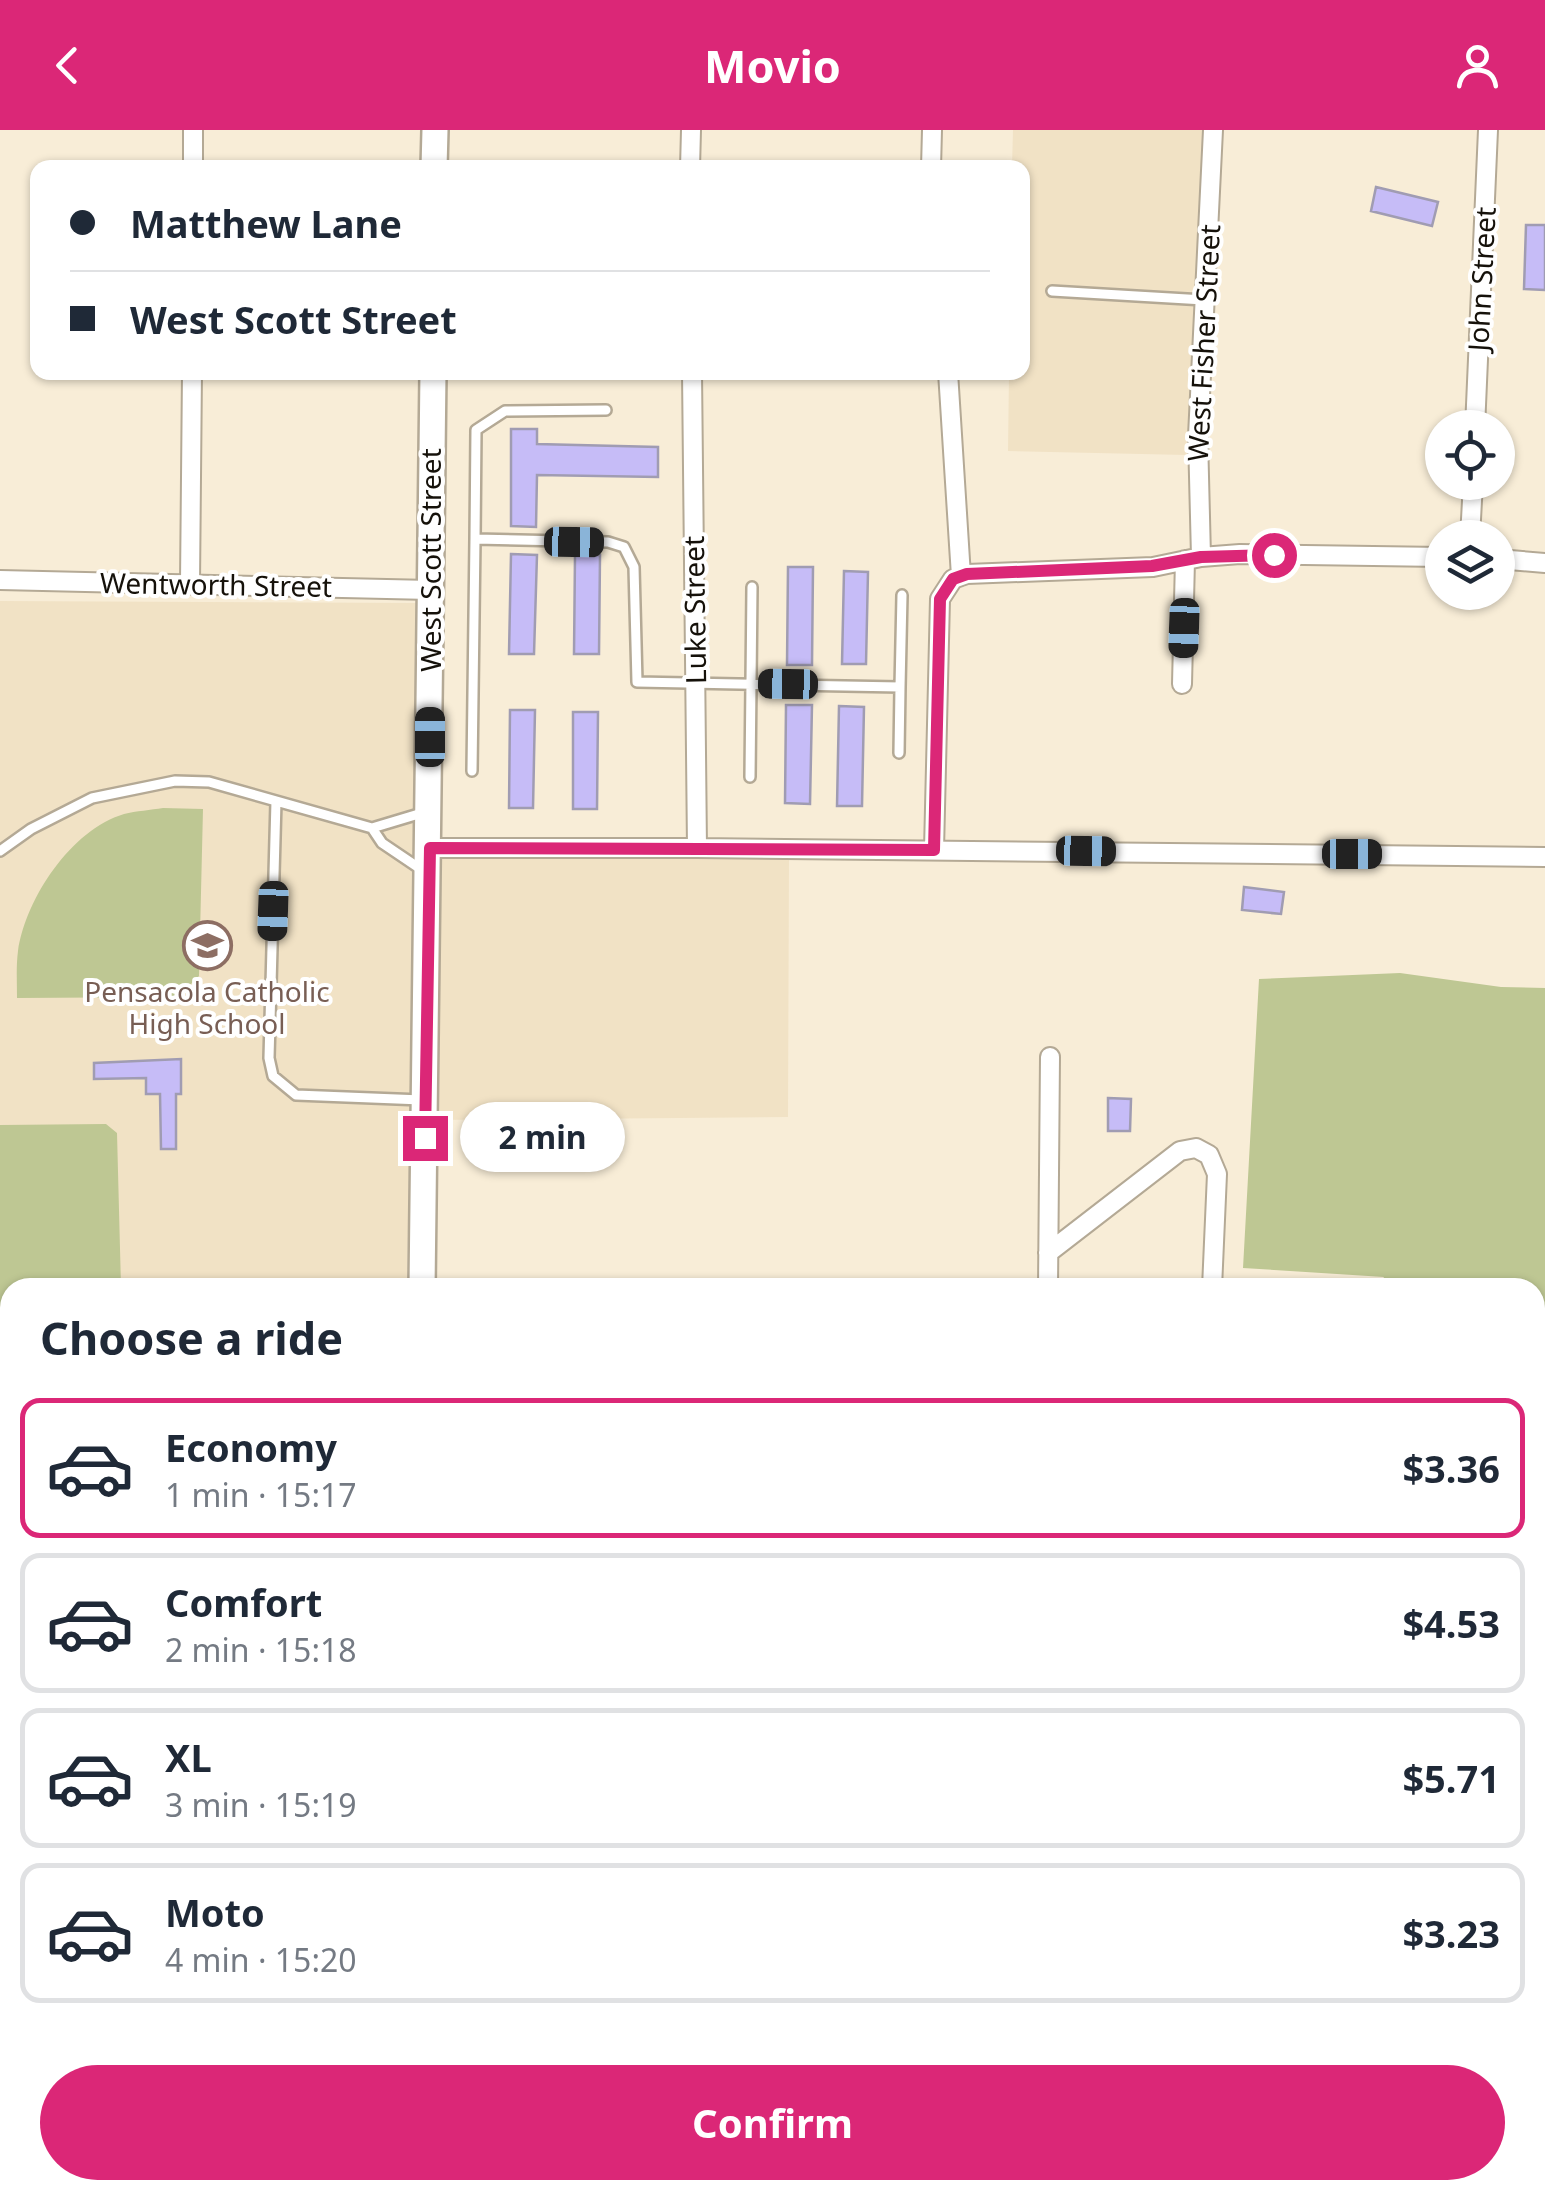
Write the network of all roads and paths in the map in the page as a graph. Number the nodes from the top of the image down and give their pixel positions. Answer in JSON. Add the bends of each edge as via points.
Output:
{"nodes":[{"id":1,"x":193,"y":130,"type":"edge"},
{"id":2,"x":434,"y":130,"type":"edge"},
{"id":3,"x":690,"y":130,"type":"edge"},
{"id":4,"x":932,"y":130,"type":"edge"},
{"id":5,"x":1213,"y":130,"type":"edge"},
{"id":6,"x":1488,"y":130,"type":"edge"},
{"id":7,"x":193,"y":160,"type":"edge"},
{"id":8,"x":434,"y":160,"type":"edge"},
{"id":9,"x":690,"y":160,"type":"edge"},
{"id":10,"x":931,"y":160,"type":"edge"},
{"id":11,"x":1052,"y":291,"type":"dead end"},
{"id":12,"x":1207,"y":300,"type":"junction"},
{"id":13,"x":192,"y":380,"type":"edge"},
{"id":14,"x":433,"y":380,"type":"edge"},
{"id":15,"x":692,"y":380,"type":"edge"},
{"id":16,"x":949,"y":380,"type":"edge"},
{"id":17,"x":606,"y":410,"type":"dead end"},
{"id":18,"x":1476,"y":410,"type":"edge"},
{"id":19,"x":475,"y":539,"type":"junction"},
{"id":20,"x":1425,"y":557,"type":"edge"},
{"id":21,"x":1193,"y":558,"type":"junction"},
{"id":22,"x":1515,"y":560,"type":"edge"},
{"id":23,"x":1545,"y":563,"type":"edge"},
{"id":24,"x":964,"y":575,"type":"junction"},
{"id":25,"x":0,"y":580,"type":"edge"},
{"id":26,"x":190,"y":584,"type":"junction"},
{"id":27,"x":752,"y":587,"type":"dead end"},
{"id":28,"x":431,"y":590,"type":"junction"},
{"id":29,"x":902,"y":595,"type":"dead end"},
{"id":30,"x":696,"y":683,"type":"junction"},
{"id":31,"x":751,"y":684,"type":"junction"},
{"id":32,"x":1182,"y":684,"type":"dead end"},
{"id":33,"x":900,"y":687,"type":"junction"},
{"id":34,"x":899,"y":753,"type":"dead end"},
{"id":35,"x":472,"y":770,"type":"dead end"},
{"id":36,"x":750,"y":777,"type":"dead end"},
{"id":37,"x":276,"y":801,"type":"junction"},
{"id":38,"x":430,"y":810,"type":"junction"},
{"id":39,"x":372,"y":828,"type":"junction"},
{"id":40,"x":430,"y":848,"type":"junction"},
{"id":41,"x":698,"y":848,"type":"junction"},
{"id":42,"x":934,"y":850,"type":"junction"},
{"id":43,"x":0,"y":851,"type":"edge"},
{"id":44,"x":1545,"y":857,"type":"edge"},
{"id":45,"x":429,"y":874,"type":"junction"},
{"id":46,"x":1050,"y":1057,"type":"dead end"},
{"id":47,"x":426,"y":1100,"type":"junction"},
{"id":48,"x":1048,"y":1253,"type":"junction"},
{"id":49,"x":422,"y":1278,"type":"edge"},
{"id":50,"x":1048,"y":1278,"type":"edge"},
{"id":51,"x":1212,"y":1278,"type":"edge"}],
"edges":[{"from":1,"to":7,"type":"street"},
{"from":2,"to":8,"type":"street"},
{"from":3,"to":9,"type":"street"},
{"from":4,"to":10,"type":"street"},
{"from":5,"to":12,"type":"street","name":"West Fisher Street"},
{"from":6,"to":18,"type":"street","name":"John Street"},
{"from":11,"to":12,"type":"lane"},
{"from":12,"to":21,"type":"street","name":"West Fisher Street"},
{"from":13,"to":26,"type":"street"},
{"from":14,"to":28,"type":"street","name":"West Scott Street"},
{"from":15,"to":30,"type":"street","name":"Luke Street"},
{"from":16,"to":24,"type":"street"},
{"from":17,"to":19,"type":"lane","via":[[505,411],[476,430]]},
{"from":19,"to":30,"type":"lane","via":[[608,542],[624,548],[634,567],[637,682]]},
{"from":19,"to":35,"type":"lane"},
{"from":20,"to":21,"type":"street"},
{"from":21,"to":24,"type":"street"},
{"from":21,"to":32,"type":"street","name":"West Fisher Street"},
{"from":22,"to":23,"type":"street"},
{"from":24,"to":42,"type":"street","via":[[940,599]]},
{"from":25,"to":26,"type":"street","name":"Wentworth Street"},
{"from":26,"to":28,"type":"street","name":"Wentworth Street"},
{"from":27,"to":31,"type":"lane"},
{"from":28,"to":38,"type":"street","name":"West Scott Street"},
{"from":29,"to":33,"type":"lane"},
{"from":30,"to":31,"type":"lane"},
{"from":30,"to":41,"type":"street","name":"Luke Street"},
{"from":31,"to":33,"type":"lane"},
{"from":31,"to":36,"type":"lane"},
{"from":33,"to":34,"type":"lane"},
{"from":37,"to":39,"type":"lane"},
{"from":37,"to":43,"type":"lane","via":[[175,780],[92,798]]},
{"from":37,"to":47,"type":"lane","via":[[272,1076],[296,1095]]},
{"from":38,"to":39,"type":"lane"},
{"from":38,"to":40,"type":"street","name":"West Scott Street"},
{"from":39,"to":45,"type":"lane","via":[[382,843]]},
{"from":40,"to":41,"type":"street"},
{"from":40,"to":45,"type":"street","name":"West Scott Street"},
{"from":41,"to":42,"type":"street"},
{"from":42,"to":44,"type":"street"},
{"from":45,"to":47,"type":"street","name":"West Scott Street"},
{"from":46,"to":48,"type":"street"},
{"from":47,"to":49,"type":"street","name":"West Scott Street"},
{"from":48,"to":50,"type":"street"},
{"from":48,"to":51,"type":"street","via":[[1180,1152],[1196,1148],[1209,1156],[1217,1174]]}]}
